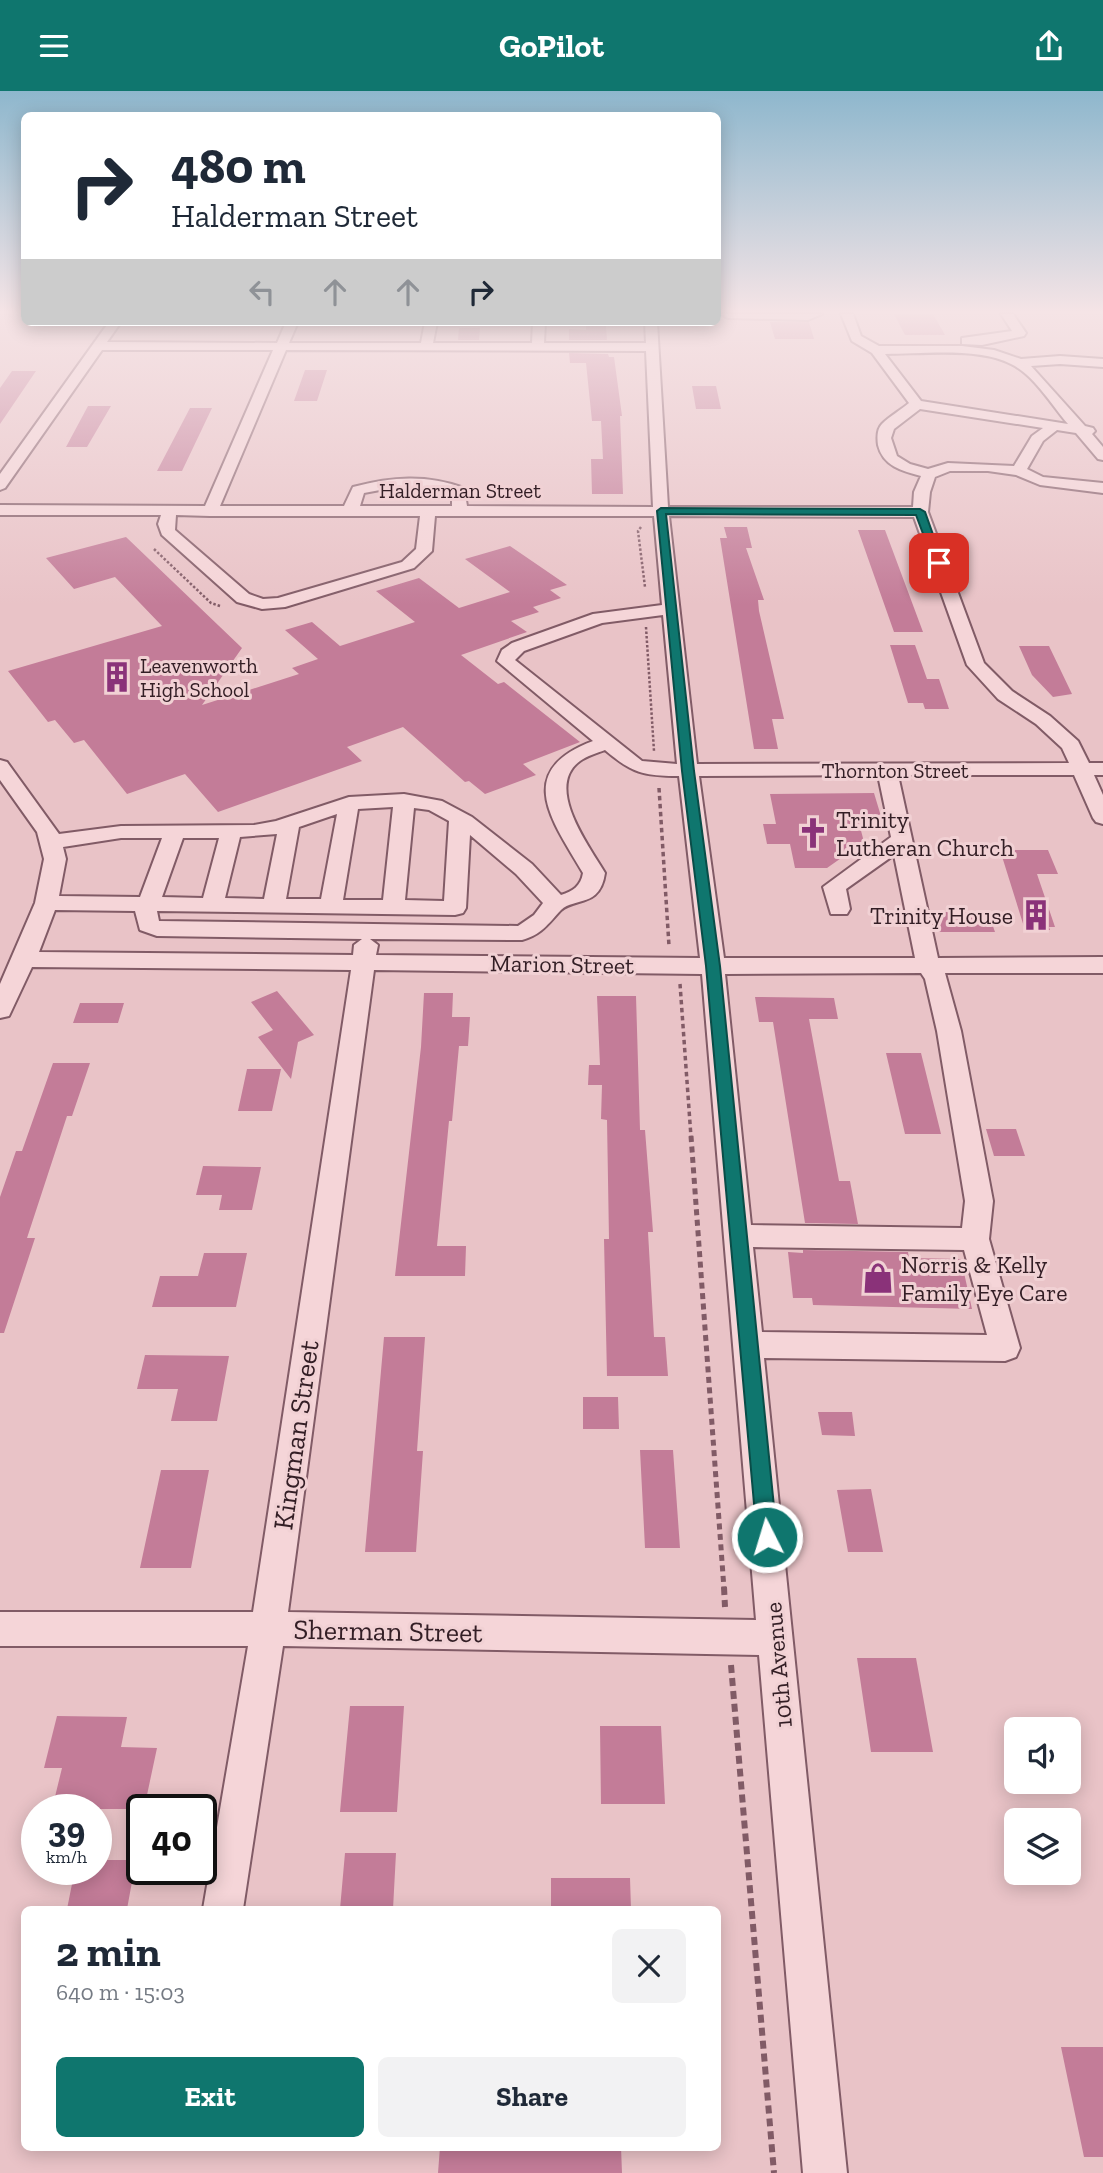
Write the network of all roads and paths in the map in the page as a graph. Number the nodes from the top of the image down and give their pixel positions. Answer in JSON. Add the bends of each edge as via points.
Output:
{"nodes":[{"id":1,"x":53,"y":411,"type":"edge"},
{"id":2,"x":253,"y":411,"type":"edge"},
{"id":3,"x":653,"y":411,"type":"edge"},
{"id":4,"x":908,"y":411,"type":"edge"},
{"id":5,"x":961,"y":411,"type":"edge"},
{"id":6,"x":1065,"y":411,"type":"edge"},
{"id":7,"x":1053,"y":426,"type":"junction"},
{"id":8,"x":1103,"y":430,"type":"edge"},
{"id":9,"x":1082,"y":431,"type":"junction"},
{"id":10,"x":1103,"y":456,"type":"edge"},
{"id":11,"x":1019,"y":471,"type":"junction"},
{"id":12,"x":929,"y":474,"type":"junction"},
{"id":13,"x":0,"y":485,"type":"edge"},
{"id":14,"x":1103,"y":488,"type":"edge"},
{"id":15,"x":0,"y":510,"type":"edge"},
{"id":16,"x":170,"y":510,"type":"junction"},
{"id":17,"x":210,"y":511,"type":"junction"},
{"id":18,"x":350,"y":511,"type":"junction"},
{"id":19,"x":428,"y":511,"type":"junction"},
{"id":20,"x":460,"y":511,"type":"junction"},
{"id":21,"x":654,"y":511,"type":"junction"},
{"id":22,"x":920,"y":512,"type":"junction"},
{"id":23,"x":658,"y":610,"type":"junction"},
{"id":24,"x":606,"y":743,"type":"junction"},
{"id":25,"x":0,"y":766,"type":"edge"},
{"id":26,"x":887,"y":770,"type":"junction"},
{"id":27,"x":1093,"y":770,"type":"edge"},
{"id":28,"x":655,"y":771,"type":"junction"},
{"id":29,"x":688,"y":771,"type":"junction"},
{"id":30,"x":404,"y":800,"type":"junction"},
{"id":31,"x":349,"y":803,"type":"junction"},
{"id":32,"x":460,"y":818,"type":"junction"},
{"id":33,"x":1103,"y":818,"type":"edge"},
{"id":34,"x":289,"y":824,"type":"junction"},
{"id":35,"x":174,"y":832,"type":"junction"},
{"id":36,"x":231,"y":833,"type":"junction"},
{"id":37,"x":901,"y":839,"type":"junction"},
{"id":38,"x":51,"y":842,"type":"junction"},
{"id":39,"x":555,"y":902,"type":"junction"},
{"id":40,"x":46,"y":903,"type":"junction"},
{"id":41,"x":151,"y":904,"type":"junction"},
{"id":42,"x":212,"y":905,"type":"junction"},
{"id":43,"x":274,"y":906,"type":"junction"},
{"id":44,"x":331,"y":906,"type":"junction"},
{"id":45,"x":393,"y":907,"type":"junction"},
{"id":46,"x":839,"y":909,"type":"dead end"},
{"id":47,"x":366,"y":947,"type":"junction"},
{"id":48,"x":22,"y":958,"type":"junction"},
{"id":49,"x":678,"y":965,"type":"junction"},
{"id":50,"x":928,"y":965,"type":"junction"},
{"id":51,"x":1103,"y":965,"type":"edge"},
{"id":52,"x":713,"y":966,"type":"junction"},
{"id":53,"x":0,"y":1010,"type":"edge"},
{"id":54,"x":738,"y":1236,"type":"junction"},
{"id":55,"x":975,"y":1239,"type":"junction"},
{"id":56,"x":749,"y":1345,"type":"junction"},
{"id":57,"x":0,"y":1629,"type":"edge"},
{"id":58,"x":268,"y":1629,"type":"junction"},
{"id":59,"x":727,"y":1635,"type":"junction"},
{"id":60,"x":776,"y":1639,"type":"junction"},
{"id":61,"x":223,"y":1906,"type":"edge"},
{"id":62,"x":774,"y":2173,"type":"edge"},
{"id":63,"x":825,"y":2173,"type":"edge"}],
"edges":[{"from":1,"to":13,"type":"street"},
{"from":2,"to":17,"type":"street"},
{"from":3,"to":21,"type":"street","name":"10th Avenue"},
{"from":4,"to":12,"type":"street","via":[[887,427],[887,451],[905,467]]},
{"from":5,"to":7,"type":"street"},
{"from":6,"to":9,"type":"street"},
{"from":7,"to":9,"type":"street"},
{"from":7,"to":11,"type":"street","via":[[1037,439]]},
{"from":8,"to":9,"type":"street"},
{"from":9,"to":10,"type":"street"},
{"from":11,"to":12,"type":"street","via":[[948,467]]},
{"from":11,"to":14,"type":"street","via":[[1040,481]]},
{"from":12,"to":22,"type":"street"},
{"from":15,"to":16,"type":"street","name":"Halderman Street"},
{"from":16,"to":17,"type":"street","name":"Halderman Street"},
{"from":16,"to":19,"type":"street","via":[[169,532],[243,598],[262,604],[408,565],[424,551]]},
{"from":17,"to":18,"type":"street","name":"Halderman Street"},
{"from":18,"to":19,"type":"street","name":"Halderman Street"},
{"from":18,"to":20,"type":"street","via":[[358,490],[428,481],[459,491]]},
{"from":19,"to":20,"type":"street","name":"Halderman Street"},
{"from":20,"to":21,"type":"street","name":"Halderman Street"},
{"from":21,"to":22,"type":"street","name":"Halderman Street"},
{"from":21,"to":23,"type":"street","name":"10th Avenue"},
{"from":21,"to":23,"type":"path","via":[[638,531],[646,595]]},
{"from":22,"to":27,"type":"street","via":[[976,665],[1005,695],[1043,719]]},
{"from":23,"to":24,"type":"street","via":[[599,618],[508,654],[506,661],[514,669]]},
{"from":23,"to":28,"type":"path"},
{"from":23,"to":29,"type":"street","name":"10th Avenue"},
{"from":24,"to":28,"type":"street","via":[[635,765]]},
{"from":24,"to":39,"type":"street","via":[[570,759],[555,782],[555,800],[594,873],[583,893]]},
{"from":25,"to":38,"type":"street"},
{"from":26,"to":27,"type":"street","name":"Thornton Street"},
{"from":26,"to":29,"type":"street","name":"Thornton Street"},
{"from":26,"to":37,"type":"street"},
{"from":27,"to":33,"type":"street"},
{"from":28,"to":29,"type":"street","name":"Thornton Street"},
{"from":28,"to":49,"type":"path","via":[[667,942]]},
{"from":29,"to":52,"type":"street","name":"10th Avenue"},
{"from":30,"to":31,"type":"street"},
{"from":30,"to":32,"type":"street","via":[[435,805]]},
{"from":30,"to":45,"type":"street"},
{"from":31,"to":34,"type":"street"},
{"from":31,"to":44,"type":"street"},
{"from":32,"to":39,"type":"street","via":[[524,869]]},
{"from":32,"to":45,"type":"street","via":[[456,908]]},
{"from":34,"to":36,"type":"street"},
{"from":34,"to":43,"type":"street"},
{"from":35,"to":36,"type":"street"},
{"from":35,"to":38,"type":"street","via":[[121,832]]},
{"from":35,"to":41,"type":"street"},
{"from":36,"to":42,"type":"street"},
{"from":37,"to":46,"type":"street","via":[[834,887]]},
{"from":37,"to":50,"type":"street"},
{"from":38,"to":40,"type":"street","via":[[56,860]]},
{"from":39,"to":47,"type":"street","via":[[548,916],[522,933]]},
{"from":40,"to":41,"type":"street"},
{"from":40,"to":48,"type":"street"},
{"from":41,"to":42,"type":"street"},
{"from":41,"to":47,"type":"street","via":[[146,912],[148,925],[157,929]]},
{"from":42,"to":43,"type":"street"},
{"from":43,"to":44,"type":"street"},
{"from":44,"to":45,"type":"street"},
{"from":47,"to":48,"type":"street","name":"Marion Street"},
{"from":47,"to":49,"type":"street","name":"Marion Street"},
{"from":47,"to":58,"type":"street","name":"Kingman Street"},
{"from":48,"to":53,"type":"street"},
{"from":49,"to":52,"type":"street","name":"Marion Street"},
{"from":49,"to":59,"type":"path"},
{"from":50,"to":51,"type":"street","name":"Marion Street"},
{"from":50,"to":52,"type":"street","name":"Marion Street"},
{"from":50,"to":55,"type":"street","via":[[937,979],[949,1031],[976,1188]]},
{"from":52,"to":54,"type":"street","name":"10th Avenue"},
{"from":54,"to":55,"type":"street"},
{"from":54,"to":56,"type":"street","name":"10th Avenue"},
{"from":55,"to":56,"type":"street","via":[[1005,1348]]},
{"from":56,"to":60,"type":"street","name":"10th Avenue"},
{"from":57,"to":58,"type":"street","name":"Sherman Street"},
{"from":58,"to":59,"type":"street","name":"Sherman Street"},
{"from":58,"to":61,"type":"street","name":"Kingman Street"},
{"from":59,"to":60,"type":"street","name":"Sherman Street"},
{"from":59,"to":62,"type":"path"},
{"from":60,"to":63,"type":"street","name":"10th Avenue"}]}
